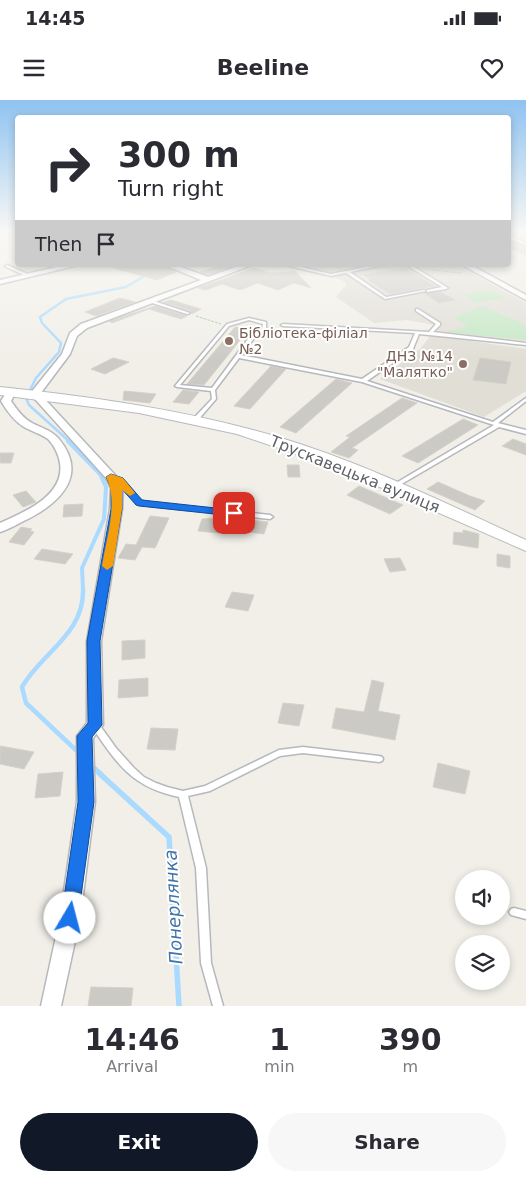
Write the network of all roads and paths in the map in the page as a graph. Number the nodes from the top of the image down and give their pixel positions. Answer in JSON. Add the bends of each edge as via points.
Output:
{"nodes":[{"id":1,"x":26,"y":274,"type":"edge"},
{"id":2,"x":37,"y":274,"type":"edge"},
{"id":3,"x":194,"y":274,"type":"edge"},
{"id":4,"x":220,"y":274,"type":"edge"},
{"id":5,"x":350,"y":274,"type":"edge"},
{"id":6,"x":424,"y":274,"type":"edge"},
{"id":7,"x":478,"y":274,"type":"edge"},
{"id":8,"x":30,"y":276,"type":"junction"},
{"id":9,"x":206,"y":279,"type":"junction"},
{"id":10,"x":0,"y":282,"type":"edge"},
{"id":11,"x":526,"y":298,"type":"edge"},
{"id":12,"x":150,"y":300,"type":"junction"},
{"id":13,"x":417,"y":310,"type":"dead end"},
{"id":14,"x":188,"y":313,"type":"joint"},
{"id":15,"x":228,"y":326,"type":"junction"},
{"id":16,"x":283,"y":326,"type":"dead end"},
{"id":17,"x":417,"y":333,"type":"junction"},
{"id":18,"x":430,"y":333,"type":"junction"},
{"id":19,"x":526,"y":344,"type":"edge"},
{"id":20,"x":238,"y":356,"type":"junction"},
{"id":21,"x":362,"y":381,"type":"junction"},
{"id":22,"x":212,"y":390,"type":"junction"},
{"id":23,"x":23,"y":394,"type":"edge"},
{"id":24,"x":526,"y":399,"type":"edge"},
{"id":25,"x":516,"y":408,"type":"junction"},
{"id":26,"x":526,"y":409,"type":"edge"},
{"id":27,"x":196,"y":419,"type":"junction"},
{"id":28,"x":496,"y":424,"type":"junction"},
{"id":29,"x":525,"y":431,"type":"edge"},
{"id":30,"x":111,"y":477,"type":"junction"},
{"id":31,"x":392,"y":487,"type":"junction"},
{"id":32,"x":270,"y":517,"type":"dead end"},
{"id":33,"x":0,"y":528,"type":"edge"},
{"id":34,"x":526,"y":546,"type":"edge"},
{"id":35,"x":90,"y":730,"type":"junction"},
{"id":36,"x":379,"y":759,"type":"dead end"},
{"id":37,"x":183,"y":794,"type":"junction"},
{"id":38,"x":514,"y":912,"type":"dead end"},
{"id":39,"x":526,"y":915,"type":"edge"},
{"id":40,"x":51,"y":1006,"type":"edge"},
{"id":41,"x":218,"y":1006,"type":"edge"}],
"edges":[{"from":1,"to":8,"type":"lane"},
{"from":2,"to":8,"type":"street"},
{"from":3,"to":9,"type":"street"},
{"from":4,"to":9,"type":"street"},
{"from":5,"to":6,"type":"lane","via":[[385,298],[446,288]]},
{"from":7,"to":11,"type":"street"},
{"from":8,"to":10,"type":"street"},
{"from":9,"to":12,"type":"street"},
{"from":12,"to":14,"type":"lane"},
{"from":12,"to":23,"type":"street","via":[[77,331],[61,362]]},
{"from":13,"to":18,"type":"lane","via":[[439,324]]},
{"from":14,"to":15,"type":"path"},
{"from":15,"to":20,"type":"lane","via":[[249,319],[266,325]]},
{"from":15,"to":22,"type":"lane","via":[[177,386]]},
{"from":16,"to":17,"type":"lane"},
{"from":17,"to":18,"type":"lane"},
{"from":17,"to":21,"type":"lane","via":[[411,348]]},
{"from":18,"to":19,"type":"lane"},
{"from":20,"to":21,"type":"lane"},
{"from":20,"to":22,"type":"lane"},
{"from":21,"to":28,"type":"lane"},
{"from":22,"to":27,"type":"lane","via":[[214,399]]},
{"from":23,"to":27,"type":"main road","name":"Трускавецька вулиця"},
{"from":23,"to":30,"type":"street"},
{"from":23,"to":33,"type":"street","via":[[6,401],[20,420],[55,441],[66,466],[60,490],[51,500]]},
{"from":24,"to":25,"type":"lane"},
{"from":25,"to":26,"type":"lane"},
{"from":25,"to":28,"type":"lane"},
{"from":27,"to":31,"type":"main road","name":"Трускавецька вулиця","via":[[297,448]]},
{"from":28,"to":29,"type":"lane"},
{"from":28,"to":31,"type":"lane"},
{"from":30,"to":32,"type":"lane","via":[[120,480],[136,501],[144,504]]},
{"from":30,"to":35,"type":"street","via":[[117,488],[116,509],[94,641]]},
{"from":31,"to":34,"type":"main road","name":"Трускавецька вулиця"},
{"from":35,"to":37,"type":"lane","via":[[149,786]]},
{"from":35,"to":40,"type":"street","via":[[85,767],[86,802],[71,908]]},
{"from":36,"to":37,"type":"lane","via":[[303,750],[279,753],[207,789]]},
{"from":37,"to":41,"type":"lane","via":[[201,868],[206,963]]},
{"from":38,"to":39,"type":"lane"}]}
